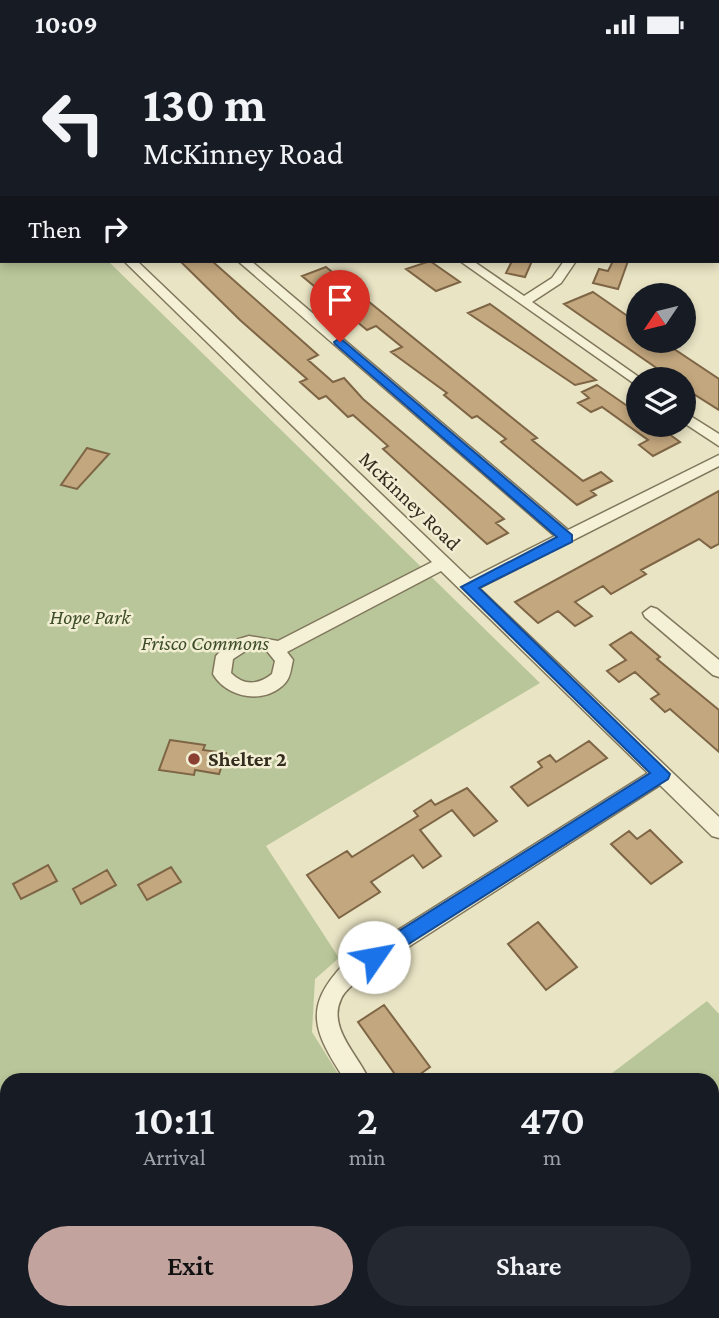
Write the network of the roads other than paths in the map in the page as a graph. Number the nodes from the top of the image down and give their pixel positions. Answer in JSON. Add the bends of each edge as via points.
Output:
{"nodes":[{"id":1,"x":132,"y":263,"type":"edge"},
{"id":2,"x":246,"y":263,"type":"edge"},
{"id":3,"x":469,"y":263,"type":"edge"},
{"id":4,"x":569,"y":263,"type":"edge"},
{"id":5,"x":523,"y":301,"type":"junction"},
{"id":6,"x":626,"y":374,"type":"edge"},
{"id":7,"x":696,"y":425,"type":"edge"},
{"id":8,"x":719,"y":441,"type":"edge"},
{"id":9,"x":719,"y":460,"type":"edge"},
{"id":10,"x":567,"y":538,"type":"junction"},
{"id":11,"x":444,"y":563,"type":"junction"},
{"id":12,"x":468,"y":587,"type":"junction"},
{"id":13,"x":651,"y":613,"type":"dead end"},
{"id":14,"x":277,"y":649,"type":"dead end"},
{"id":15,"x":719,"y":670,"type":"edge"},
{"id":16,"x":662,"y":774,"type":"junction"},
{"id":17,"x":719,"y":830,"type":"edge"},
{"id":18,"x":354,"y":1073,"type":"edge"}],
"edges":[{"from":1,"to":11,"type":"street","name":"McKinney Road"},
{"from":2,"to":10,"type":"street"},
{"from":3,"to":5,"type":"street"},
{"from":4,"to":5,"type":"street","via":[[555,282]]},
{"from":5,"to":6,"type":"street"},
{"from":7,"to":8,"type":"street"},
{"from":9,"to":10,"type":"street"},
{"from":10,"to":12,"type":"street"},
{"from":11,"to":12,"type":"street","name":"McKinney Road"},
{"from":11,"to":14,"type":"street"},
{"from":12,"to":16,"type":"street","name":"McKinney Road"},
{"from":13,"to":15,"type":"street"},
{"from":16,"to":17,"type":"street","name":"McKinney Road"},
{"from":16,"to":18,"type":"street","via":[[352,971],[330,995],[328,1023]]}]}
